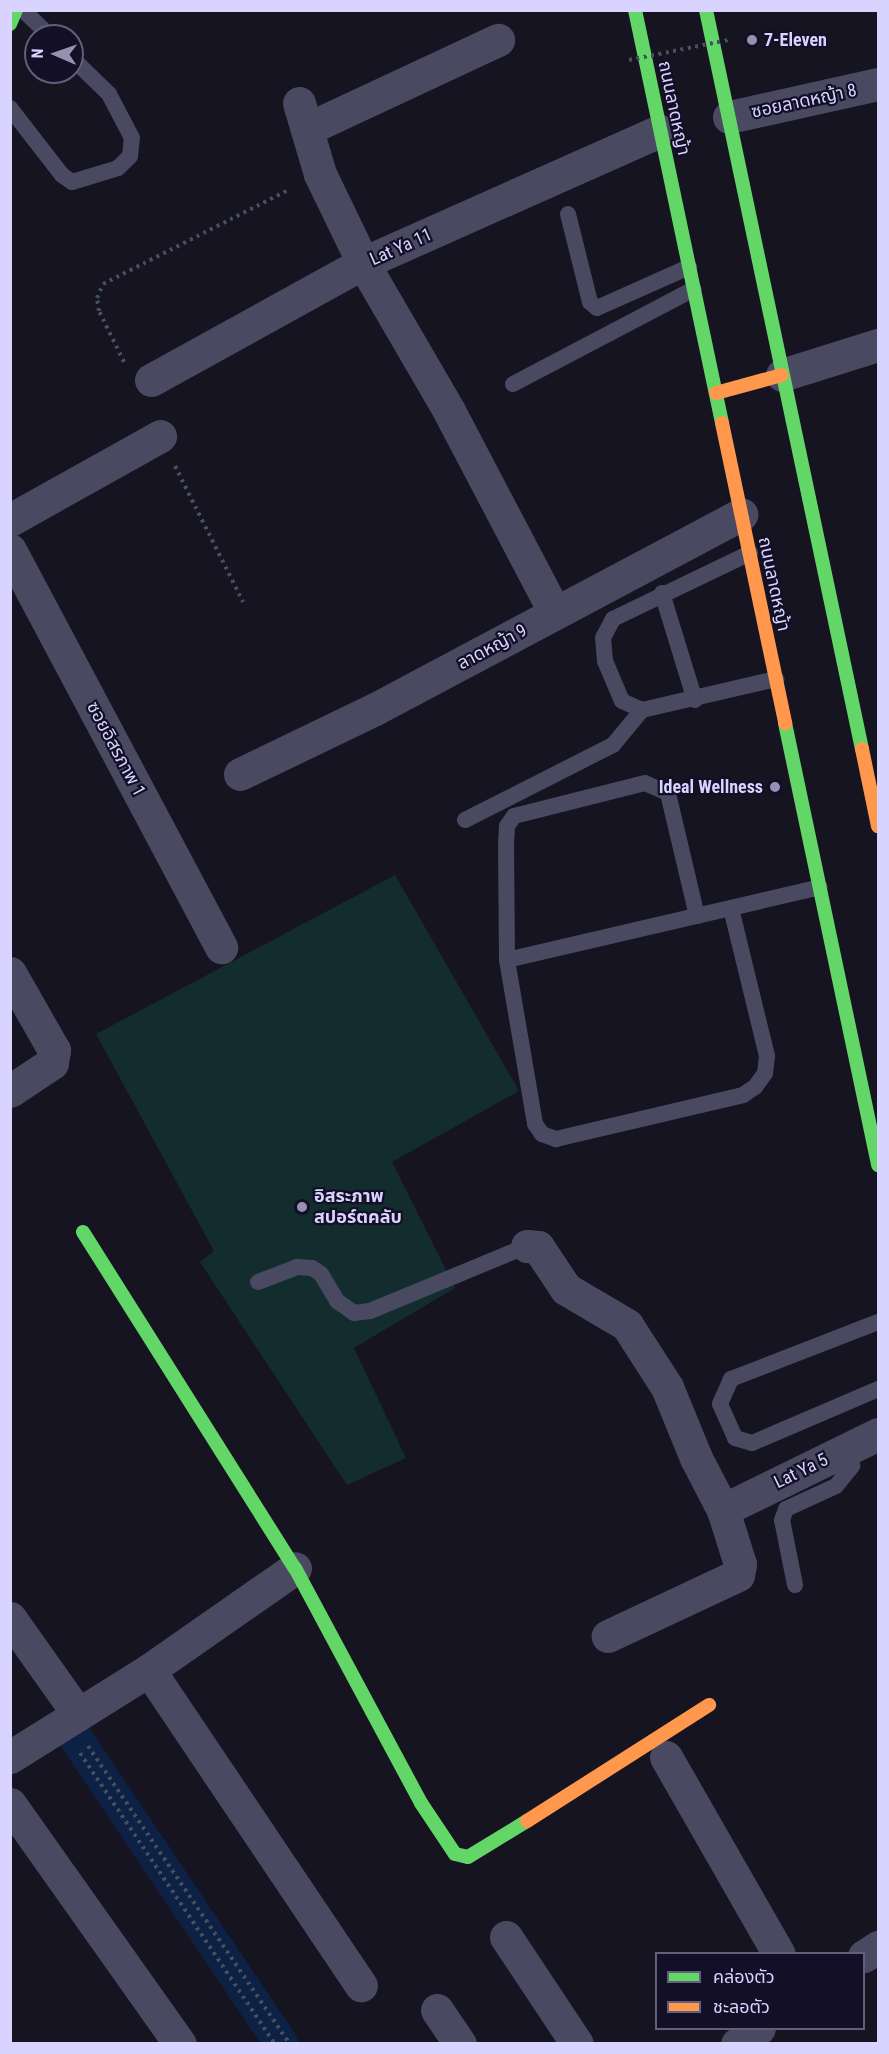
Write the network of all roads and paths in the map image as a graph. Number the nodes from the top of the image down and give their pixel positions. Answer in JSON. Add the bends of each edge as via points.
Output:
{"nodes":[{"id":1,"x":16,"y":10,"type":"edge"},
{"id":2,"x":23,"y":10,"type":"edge"},
{"id":3,"x":635,"y":10,"type":"edge"},
{"id":4,"x":706,"y":10,"type":"edge"},
{"id":5,"x":10,"y":24,"type":"edge"},
{"id":6,"x":38,"y":24,"type":"edge"},
{"id":7,"x":498,"y":40,"type":"dead end"},
{"id":8,"x":728,"y":40,"type":"dead end"},
{"id":9,"x":629,"y":60,"type":"dead end"},
{"id":10,"x":84,"y":70,"type":"edge"},
{"id":11,"x":879,"y":84,"type":"edge"},
{"id":12,"x":10,"y":108,"type":"edge"},
{"id":13,"x":729,"y":117,"type":"junction"},
{"id":14,"x":660,"y":131,"type":"junction"},
{"id":15,"x":568,"y":214,"type":"dead end"},
{"id":16,"x":363,"y":263,"type":"junction"},
{"id":17,"x":689,"y":267,"type":"junction"},
{"id":18,"x":694,"y":289,"type":"junction"},
{"id":19,"x":879,"y":345,"type":"edge"},
{"id":20,"x":782,"y":375,"type":"junction"},
{"id":21,"x":151,"y":380,"type":"dead end"},
{"id":22,"x":513,"y":384,"type":"dead end"},
{"id":23,"x":716,"y":393,"type":"junction"},
{"id":24,"x":160,"y":436,"type":"dead end"},
{"id":25,"x":741,"y":514,"type":"junction"},
{"id":26,"x":10,"y":520,"type":"edge"},
{"id":27,"x":10,"y":550,"type":"edge"},
{"id":28,"x":750,"y":553,"type":"junction"},
{"id":29,"x":662,"y":593,"type":"junction"},
{"id":30,"x":22,"y":599,"type":"edge"},
{"id":31,"x":555,"y":613,"type":"junction"},
{"id":32,"x":776,"y":679,"type":"junction"},
{"id":33,"x":695,"y":700,"type":"junction"},
{"id":34,"x":642,"y":710,"type":"junction"},
{"id":35,"x":240,"y":774,"type":"dead end"},
{"id":36,"x":465,"y":820,"type":"dead end"},
{"id":37,"x":879,"y":826,"type":"edge"},
{"id":38,"x":820,"y":887,"type":"junction"},
{"id":39,"x":731,"y":908,"type":"junction"},
{"id":40,"x":697,"y":916,"type":"junction"},
{"id":41,"x":221,"y":947,"type":"dead end"},
{"id":42,"x":507,"y":960,"type":"junction"},
{"id":43,"x":10,"y":973,"type":"edge"},
{"id":44,"x":10,"y":1091,"type":"edge"},
{"id":45,"x":879,"y":1165,"type":"edge"},
{"id":46,"x":83,"y":1232,"type":"dead end"},
{"id":47,"x":527,"y":1246,"type":"joint"},
{"id":48,"x":258,"y":1282,"type":"dead end"},
{"id":49,"x":879,"y":1322,"type":"edge"},
{"id":50,"x":879,"y":1389,"type":"edge"},
{"id":51,"x":879,"y":1434,"type":"edge"},
{"id":52,"x":846,"y":1450,"type":"junction"},
{"id":53,"x":723,"y":1510,"type":"junction"},
{"id":54,"x":295,"y":1568,"type":"junction"},
{"id":55,"x":795,"y":1585,"type":"dead end"},
{"id":56,"x":10,"y":1618,"type":"edge"},
{"id":57,"x":608,"y":1636,"type":"dead end"},
{"id":58,"x":149,"y":1670,"type":"junction"},
{"id":59,"x":709,"y":1705,"type":"dead end"},
{"id":60,"x":70,"y":1719,"type":"junction"},
{"id":61,"x":10,"y":1757,"type":"edge"},
{"id":62,"x":666,"y":1757,"type":"dead end"},
{"id":63,"x":10,"y":1804,"type":"edge"},
{"id":64,"x":506,"y":1937,"type":"dead end"},
{"id":65,"x":879,"y":1947,"type":"edge"},
{"id":66,"x":778,"y":1952,"type":"edge"},
{"id":67,"x":865,"y":1955,"type":"edge"},
{"id":68,"x":361,"y":1985,"type":"dead end"},
{"id":69,"x":437,"y":2010,"type":"dead end"},
{"id":70,"x":756,"y":2030,"type":"edge"},
{"id":71,"x":180,"y":2043,"type":"edge"},
{"id":72,"x":275,"y":2043,"type":"edge"},
{"id":73,"x":290,"y":2043,"type":"edge"},
{"id":74,"x":460,"y":2043,"type":"edge"},
{"id":75,"x":577,"y":2043,"type":"edge"},
{"id":76,"x":738,"y":2043,"type":"edge"}],
"edges":[{"from":1,"to":5,"type":"main road"},
{"from":2,"to":6,"type":"lane"},
{"from":3,"to":14,"type":"main road","name":"ถนนลาดหญ้า"},
{"from":4,"to":13,"type":"main road"},
{"from":7,"to":16,"type":"street","via":[[303,116],[321,174]]},
{"from":8,"to":9,"type":"path","bridge":true},
{"from":10,"to":12,"type":"lane","via":[[109,94],[132,138],[130,156],[118,168],[72,182],[62,175]]},
{"from":11,"to":13,"type":"street","name":"ซอยลาดหญ้า 8"},
{"from":13,"to":20,"type":"main road"},
{"from":14,"to":16,"type":"street","name":"Lat Ya 11"},
{"from":14,"to":17,"type":"main road","name":"ถนนลาดหญ้า"},
{"from":15,"to":17,"type":"lane","via":[[590,302],[597,308]]},
{"from":16,"to":21,"type":"street","name":"Lat Ya 11"},
{"from":16,"to":31,"type":"street","via":[[448,411]]},
{"from":17,"to":18,"type":"main road","name":"ถนนลาดหญ้า"},
{"from":18,"to":22,"type":"lane"},
{"from":18,"to":23,"type":"main road","name":"ถนนลาดหญ้า"},
{"from":19,"to":20,"type":"street"},
{"from":20,"to":23,"type":"main road"},
{"from":20,"to":37,"type":"main road"},
{"from":23,"to":25,"type":"main road","name":"ถนนลาดหญ้า"},
{"from":24,"to":26,"type":"street"},
{"from":25,"to":28,"type":"main road","name":"ถนนลาดหญ้า"},
{"from":25,"to":31,"type":"street","name":"ลาดหญ้า 9"},
{"from":27,"to":30,"type":"street","name":"ซอยอิสรภาพ 1"},
{"from":28,"to":29,"type":"lane"},
{"from":28,"to":32,"type":"main road","name":"ถนนลาดหญ้า"},
{"from":29,"to":33,"type":"lane"},
{"from":29,"to":34,"type":"lane","via":[[613,620],[603,638],[604,662],[614,689],[629,706]]},
{"from":30,"to":41,"type":"street","name":"ซอยอิสรภาพ 1"},
{"from":31,"to":35,"type":"street","name":"ลาดหญ้า 9"},
{"from":32,"to":33,"type":"lane"},
{"from":32,"to":38,"type":"main road","name":"ถนนลาดหญ้า"},
{"from":33,"to":34,"type":"lane"},
{"from":34,"to":36,"type":"lane","via":[[613,745]]},
{"from":38,"to":39,"type":"lane"},
{"from":38,"to":45,"type":"main road","name":"ถนนลาดหญ้า"},
{"from":39,"to":40,"type":"lane"},
{"from":39,"to":42,"type":"lane","via":[[767,1056],[765,1073],[755,1087],[732,1098],[556,1139],[542,1134],[535,1124]]},
{"from":40,"to":42,"type":"lane"},
{"from":40,"to":42,"type":"lane","via":[[668,793],[645,783],[616,789],[514,816],[507,826]]},
{"from":43,"to":44,"type":"street","via":[[54,1050],[52,1063]]},
{"from":46,"to":54,"type":"main road"},
{"from":47,"to":48,"type":"lane","via":[[370,1311],[354,1313],[337,1301],[321,1274],[312,1268],[297,1267]]},
{"from":47,"to":53,"type":"street","via":[[538,1247],[566,1290],[627,1325],[667,1387],[696,1458]]},
{"from":49,"to":50,"type":"lane","via":[[731,1379],[720,1404],[735,1438],[752,1443]]},
{"from":51,"to":52,"type":"street","name":"Lat Ya 5"},
{"from":52,"to":53,"type":"street","name":"Lat Ya 5"},
{"from":52,"to":55,"type":"lane","via":[[852,1466],[836,1486],[786,1509],[782,1520]]},
{"from":53,"to":57,"type":"street","via":[[734,1536],[740,1564],[738,1575]]},
{"from":54,"to":58,"type":"street"},
{"from":54,"to":59,"type":"main road","via":[[421,1803],[445,1843],[460,1857],[508,1833]]},
{"from":56,"to":60,"type":"street"},
{"from":58,"to":60,"type":"street"},
{"from":58,"to":68,"type":"street"},
{"from":60,"to":61,"type":"street"},
{"from":60,"to":72,"type":"path"},
{"from":60,"to":73,"type":"path"},
{"from":62,"to":66,"type":"street"},
{"from":63,"to":71,"type":"street"},
{"from":64,"to":75,"type":"street"},
{"from":65,"to":67,"type":"street"},
{"from":69,"to":74,"type":"street"},
{"from":70,"to":76,"type":"street"}]}
